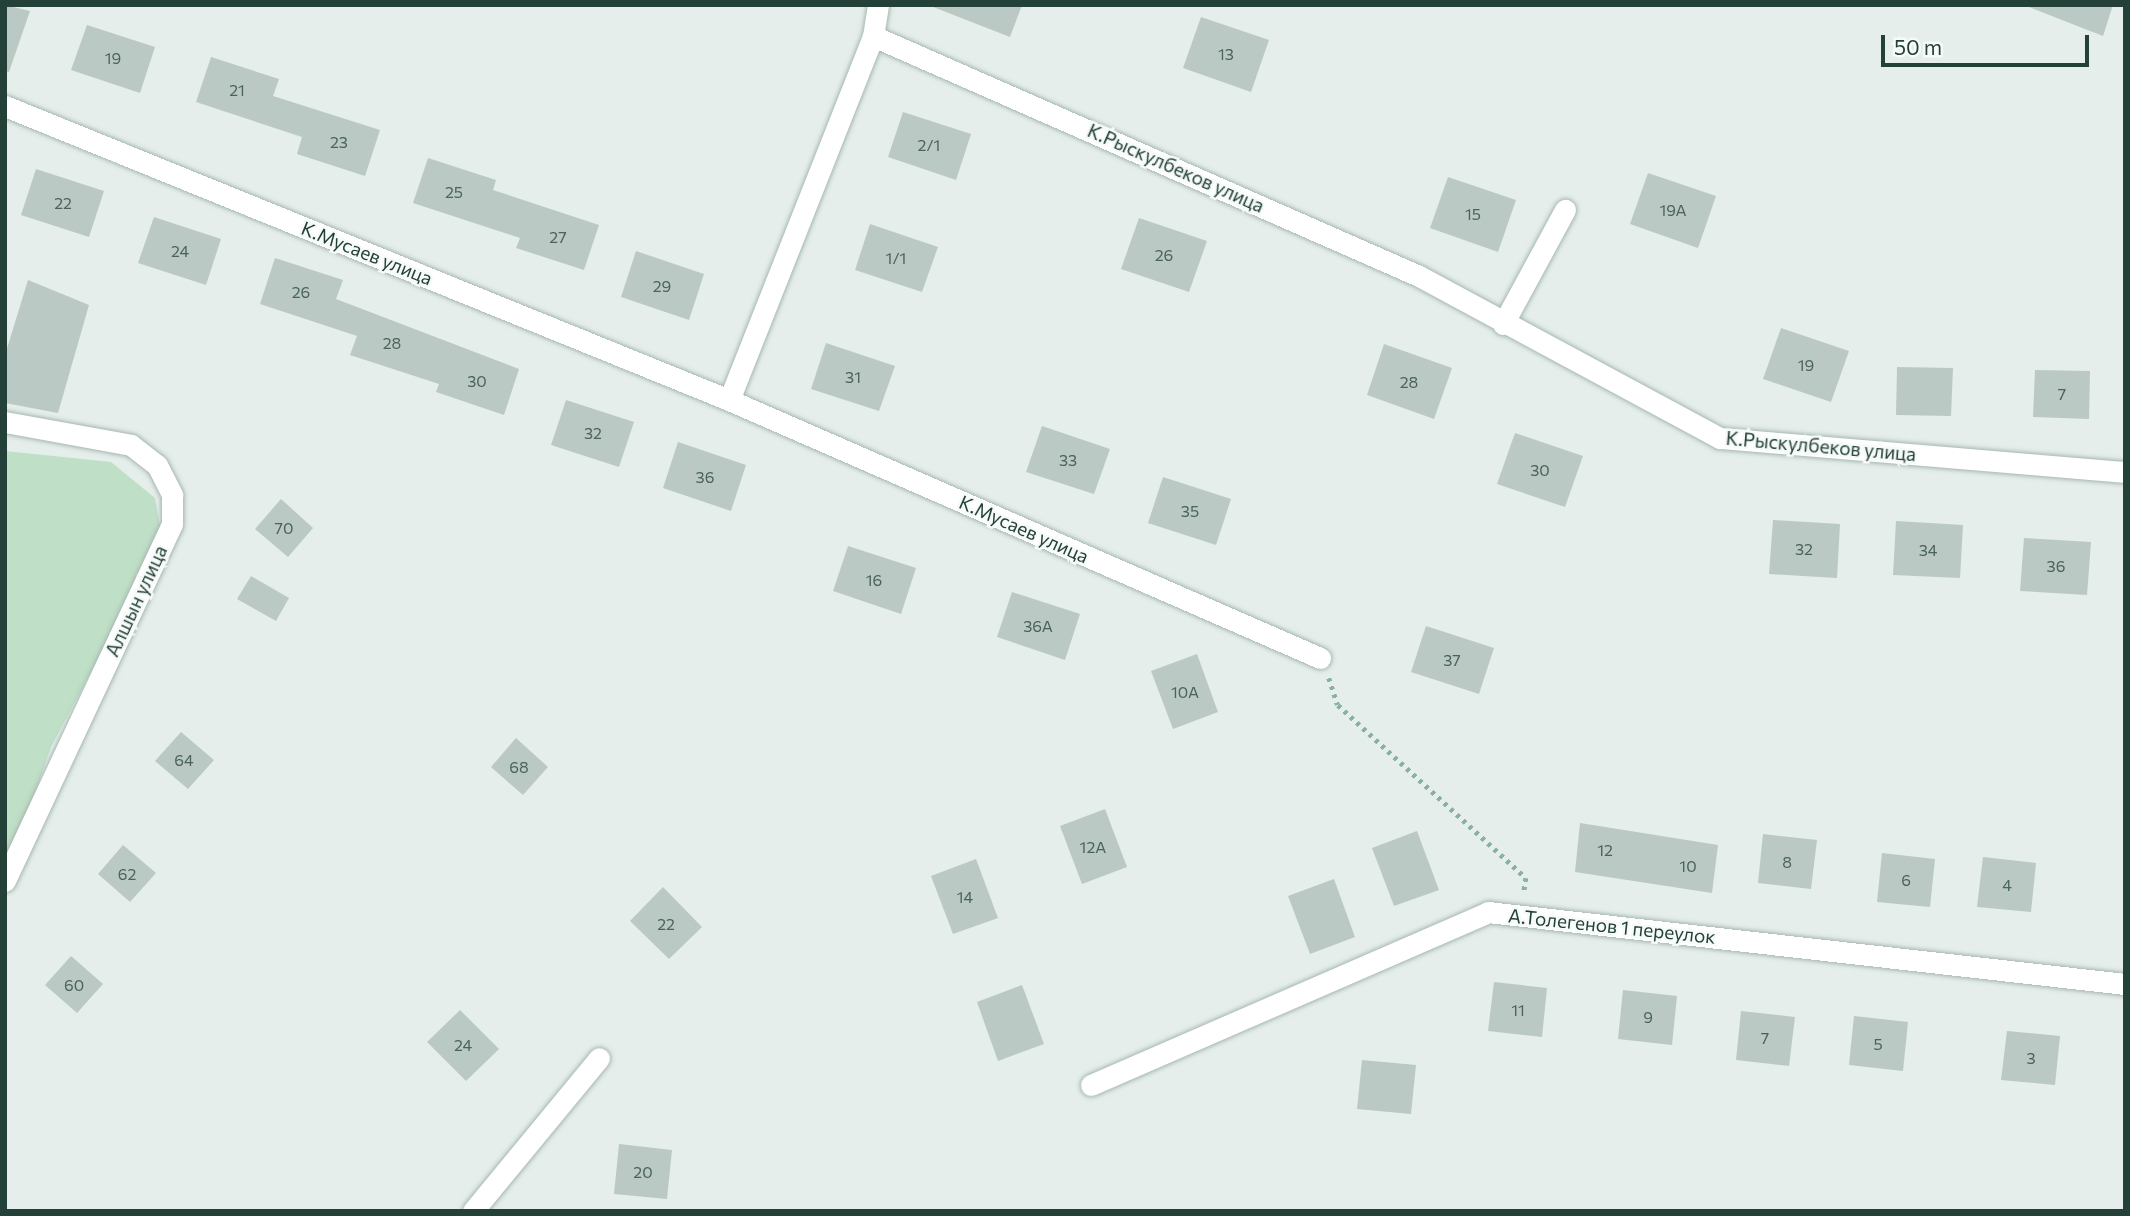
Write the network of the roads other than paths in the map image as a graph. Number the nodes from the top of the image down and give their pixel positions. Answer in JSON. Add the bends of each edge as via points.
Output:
{"nodes":[{"id":1,"x":878,"y":5,"type":"edge"},
{"id":2,"x":873,"y":36,"type":"junction"},
{"id":3,"x":5,"y":106,"type":"edge"},
{"id":4,"x":1565,"y":210,"type":"dead end"},
{"id":5,"x":1503,"y":324,"type":"junction"},
{"id":6,"x":729,"y":400,"type":"junction"},
{"id":7,"x":5,"y":422,"type":"edge"},
{"id":8,"x":2125,"y":471,"type":"edge"},
{"id":9,"x":1320,"y":657,"type":"road end"},
{"id":10,"x":5,"y":881,"type":"edge"},
{"id":11,"x":2125,"y":984,"type":"edge"},
{"id":12,"x":599,"y":1058,"type":"dead end"},
{"id":13,"x":1091,"y":1085,"type":"dead end"},
{"id":14,"x":473,"y":1211,"type":"edge"}],
"edges":[{"from":1,"to":2,"type":"street"},
{"from":2,"to":5,"type":"street","name":"К.Рыскулбеков улица","via":[[1419,276]]},
{"from":2,"to":6,"type":"street"},
{"from":3,"to":6,"type":"street","name":"К.Мусаев улица"},
{"from":4,"to":5,"type":"street"},
{"from":5,"to":8,"type":"street","name":"К.Рыскулбеков улица","via":[[1720,438]]},
{"from":6,"to":9,"type":"street","name":"К.Мусаев улица"},
{"from":7,"to":10,"type":"street","name":"Алшын улица","via":[[131,445],[157,465],[172,495],[172,524]]},
{"from":11,"to":13,"type":"street","name":"А.Толегенов 1 переулок","via":[[1488,912]]},
{"from":12,"to":14,"type":"street"}]}
